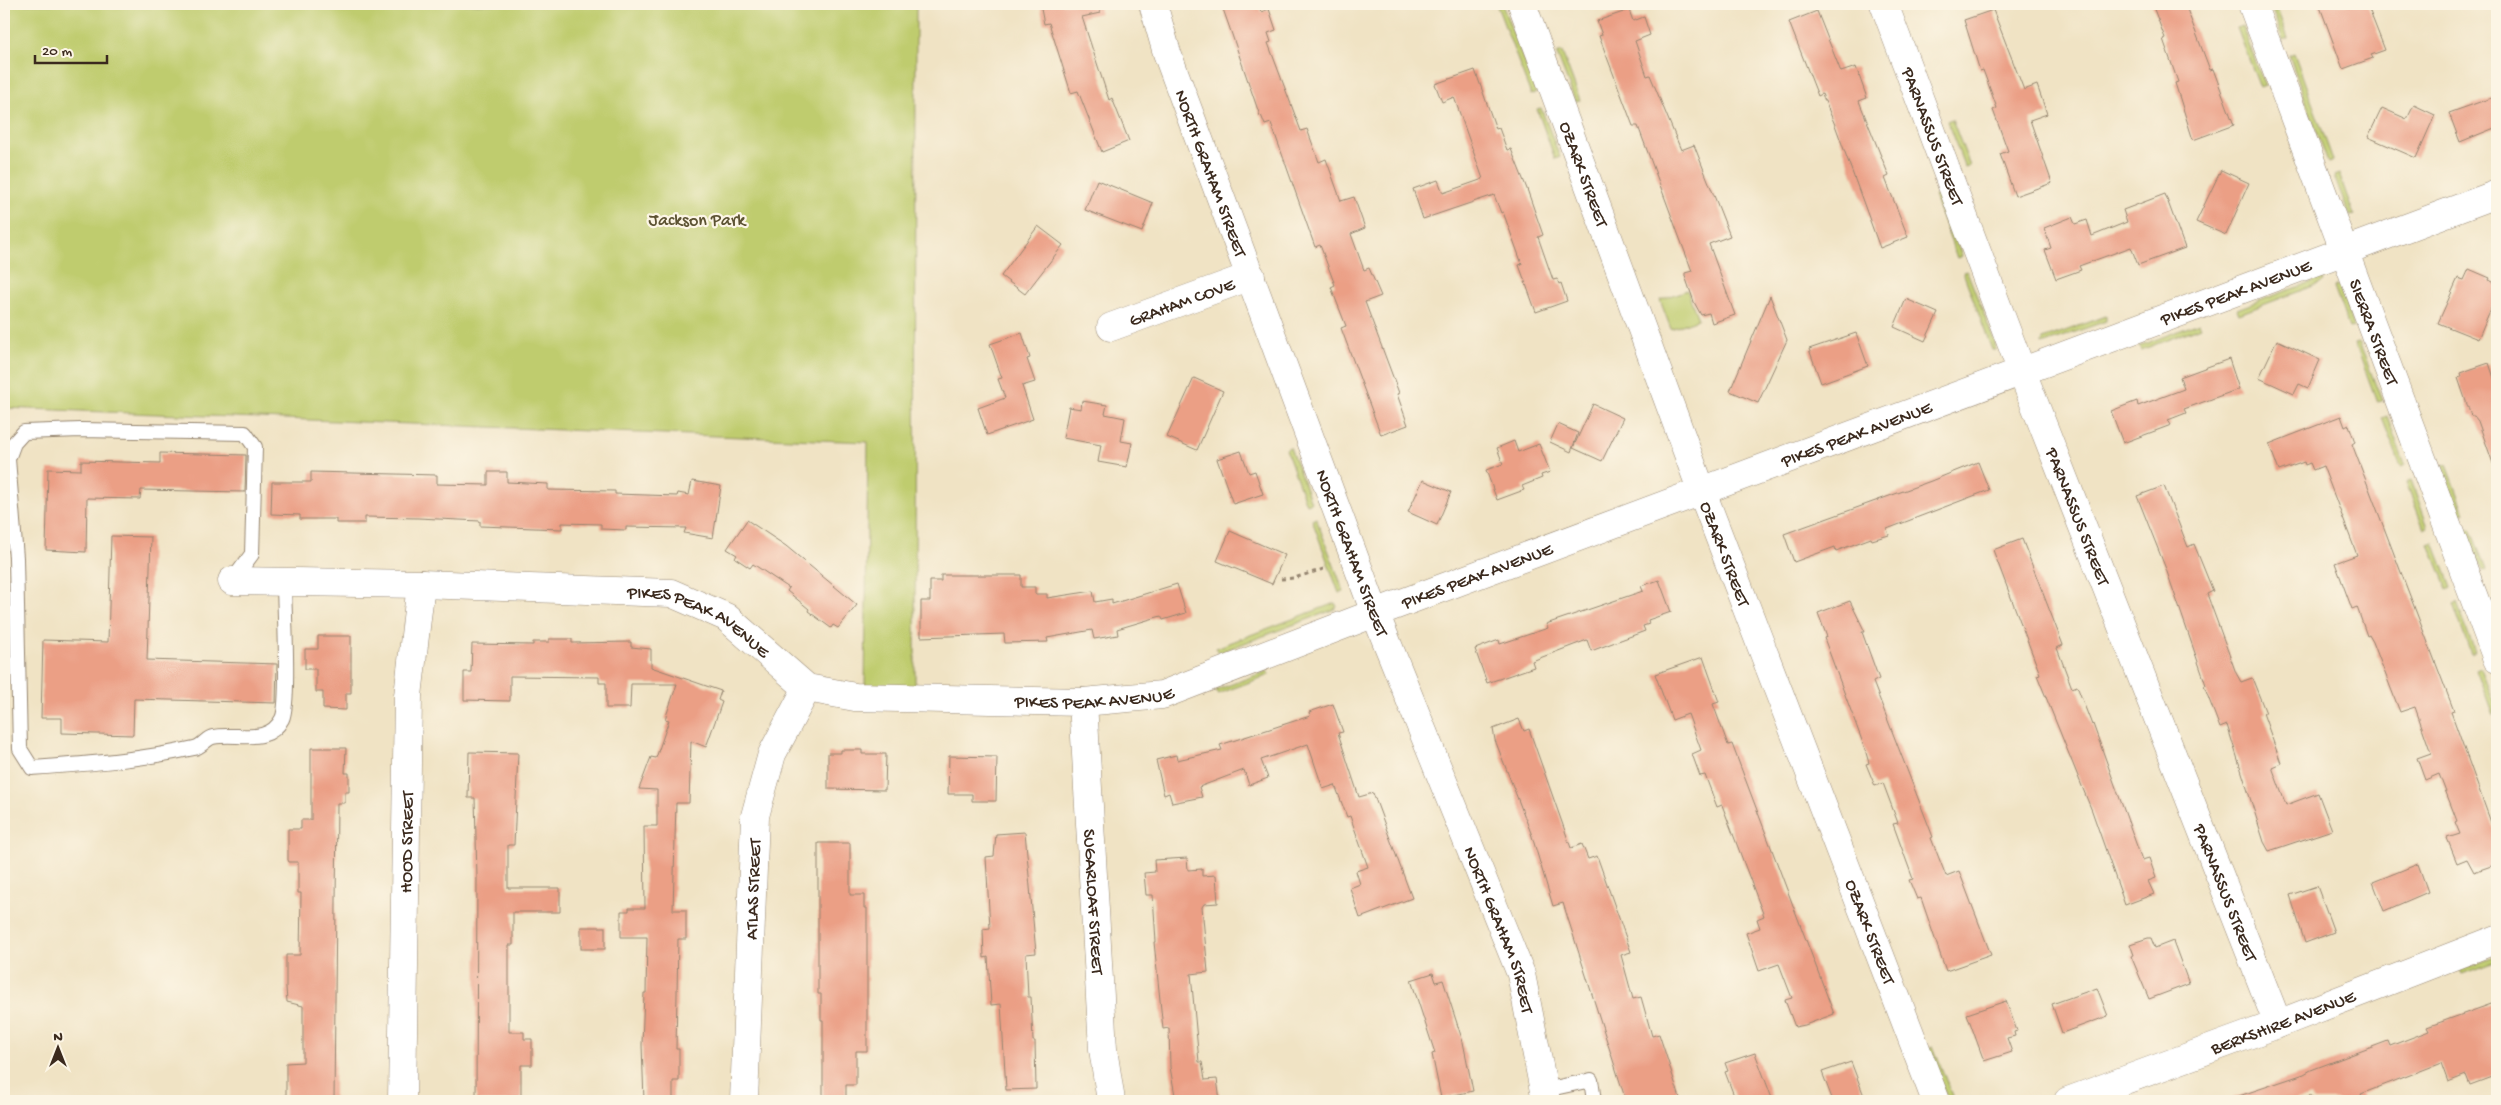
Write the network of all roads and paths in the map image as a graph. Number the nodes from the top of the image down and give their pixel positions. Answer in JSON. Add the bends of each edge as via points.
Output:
{"nodes":[{"id":1,"x":1152,"y":4,"type":"edge"},
{"id":2,"x":1522,"y":4,"type":"edge"},
{"id":3,"x":1884,"y":4,"type":"edge"},
{"id":4,"x":2252,"y":4,"type":"edge"},
{"id":5,"x":2497,"y":194,"type":"edge"},
{"id":6,"x":2345,"y":250,"type":"junction"},
{"id":7,"x":1251,"y":276,"type":"junction"},
{"id":8,"x":1111,"y":327,"type":"dead end"},
{"id":9,"x":2022,"y":372,"type":"junction"},
{"id":10,"x":1702,"y":492,"type":"junction"},
{"id":11,"x":1327,"y":568,"type":"dead end"},
{"id":12,"x":1281,"y":578,"type":"dead end"},
{"id":13,"x":232,"y":581,"type":"joint"},
{"id":14,"x":284,"y":582,"type":"junction"},
{"id":15,"x":422,"y":584,"type":"junction"},
{"id":16,"x":1375,"y":613,"type":"junction"},
{"id":17,"x":2497,"y":659,"type":"edge"},
{"id":18,"x":807,"y":688,"type":"junction"},
{"id":19,"x":1083,"y":702,"type":"junction"},
{"id":20,"x":2497,"y":939,"type":"edge"},
{"id":21,"x":2278,"y":1024,"type":"junction"},
{"id":22,"x":1546,"y":1096,"type":"edge"},
{"id":23,"x":402,"y":1101,"type":"edge"},
{"id":24,"x":744,"y":1101,"type":"edge"},
{"id":25,"x":1111,"y":1101,"type":"edge"},
{"id":26,"x":1594,"y":1101,"type":"edge"},
{"id":27,"x":1936,"y":1101,"type":"edge"},
{"id":28,"x":2068,"y":1101,"type":"edge"}],
"edges":[{"from":1,"to":7,"type":"street","name":"NORTH GRAHAM STREET"},
{"from":2,"to":10,"type":"street","name":"OZARK STREET"},
{"from":3,"to":9,"type":"street","name":"PARNASSUS STREET"},
{"from":4,"to":6,"type":"street","name":"SIERRA STREET"},
{"from":5,"to":6,"type":"street","name":"PIKES PEAK AVENUE"},
{"from":6,"to":9,"type":"street","name":"PIKES PEAK AVENUE"},
{"from":6,"to":17,"type":"street","name":"SIERRA STREET"},
{"from":7,"to":8,"type":"street","name":"GRAHAM COVE"},
{"from":7,"to":16,"type":"street","name":"NORTH GRAHAM STREET"},
{"from":9,"to":10,"type":"street","name":"PIKES PEAK AVENUE"},
{"from":9,"to":21,"type":"street","name":"PARNASSUS STREET"},
{"from":10,"to":16,"type":"street","name":"PIKES PEAK AVENUE"},
{"from":10,"to":27,"type":"street","name":"OZARK STREET"},
{"from":11,"to":12,"type":"path","via":[[1294,578]]},
{"from":13,"to":14,"type":"street","name":"PIKES PEAK AVENUE"},
{"from":13,"to":14,"type":"lane","via":[[252,554],[255,447],[245,433],[24,432],[14,443],[8,459],[16,558],[20,749],[32,768],[102,763],[197,748],[212,737],[263,736],[272,731],[283,718],[286,695]]},
{"from":14,"to":15,"type":"street","name":"PIKES PEAK AVENUE"},
{"from":15,"to":18,"type":"street","name":"PIKES PEAK AVENUE","via":[[671,593],[726,617]]},
{"from":15,"to":23,"type":"street","name":"HOOD STREET","via":[[408,696]]},
{"from":16,"to":19,"type":"street","name":"PIKES PEAK AVENUE","via":[[1162,695]]},
{"from":16,"to":22,"type":"street","name":"NORTH GRAHAM STREET","via":[[1521,974]]},
{"from":18,"to":19,"type":"street","name":"PIKES PEAK AVENUE","via":[[855,697]]},
{"from":18,"to":24,"type":"street","name":"ATLAS STREET","via":[[772,754],[754,816]]},
{"from":19,"to":25,"type":"street","name":"SUGARLOAF STREET","via":[[1103,1049]]},
{"from":20,"to":21,"type":"street","name":"BERKSHIRE AVENUE"},
{"from":21,"to":28,"type":"street","name":"BERKSHIRE AVENUE"},
{"from":22,"to":26,"type":"lane","via":[[1591,1080]]}]}
